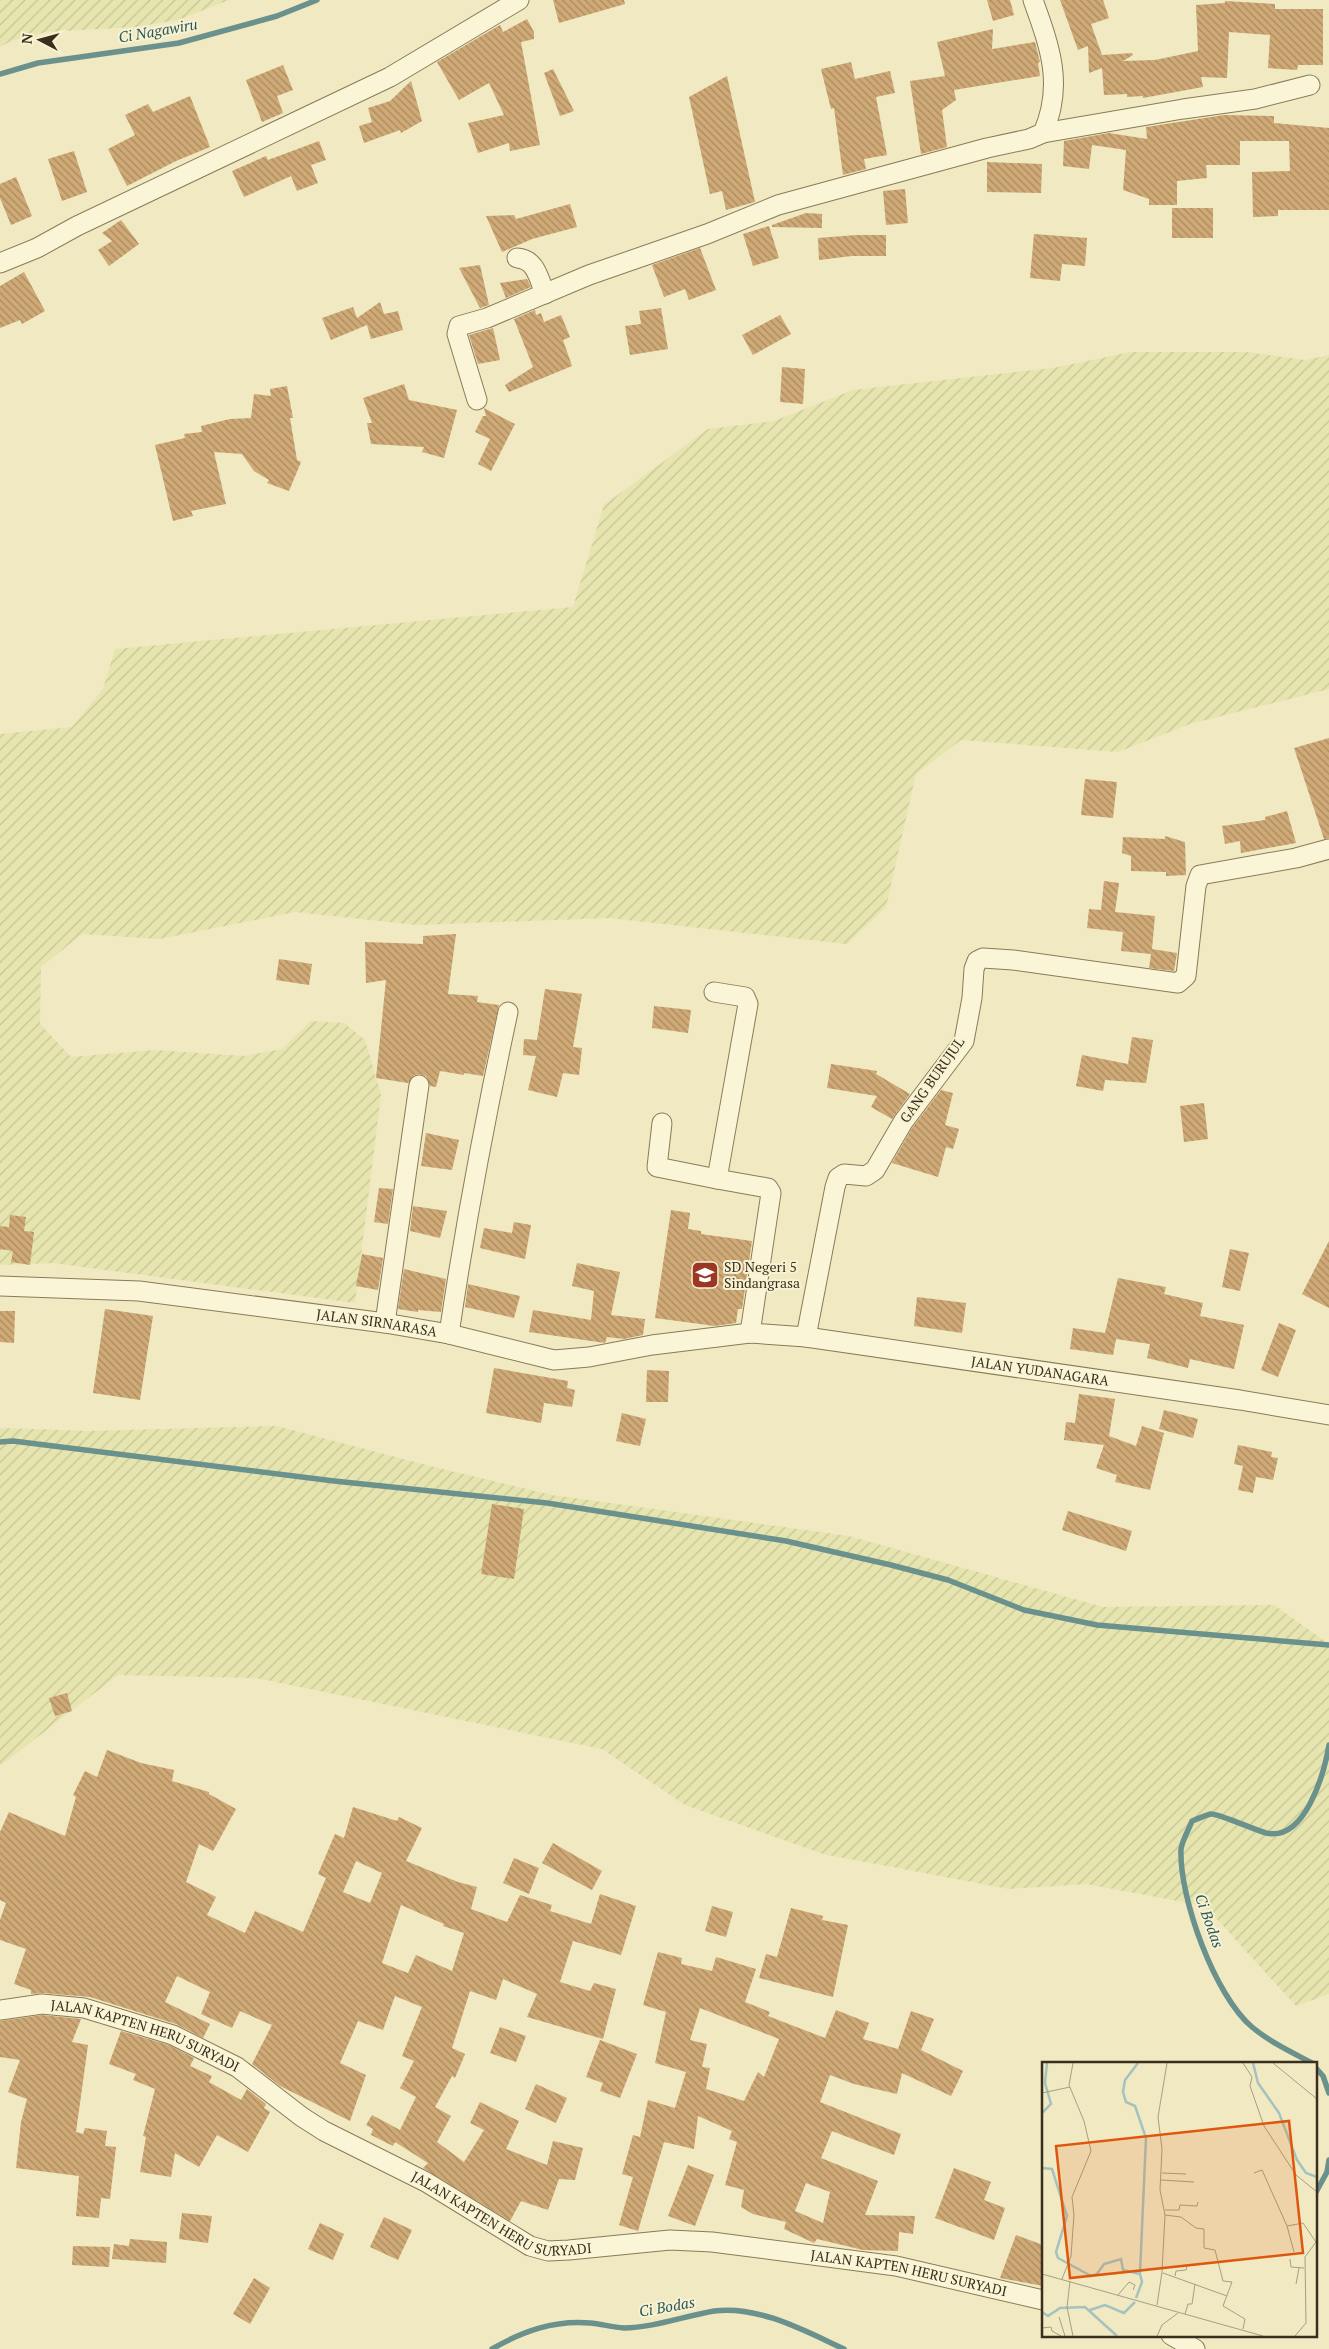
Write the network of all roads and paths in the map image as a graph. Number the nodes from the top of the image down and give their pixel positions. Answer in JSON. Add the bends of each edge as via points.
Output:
{"nodes":[{"id":1,"x":520,"y":0,"type":"edge"},
{"id":2,"x":1033,"y":0,"type":"edge"},
{"id":3,"x":1310,"y":85,"type":"dead end"},
{"id":4,"x":1043,"y":134,"type":"junction"},
{"id":5,"x":516,"y":258,"type":"dead end"},
{"id":6,"x":0,"y":263,"type":"edge"},
{"id":7,"x":545,"y":294,"type":"junction"},
{"id":8,"x":477,"y":400,"type":"dead end"},
{"id":9,"x":1329,"y":850,"type":"edge"},
{"id":10,"x":714,"y":992,"type":"dead end"},
{"id":11,"x":508,"y":1012,"type":"dead end"},
{"id":12,"x":419,"y":1085,"type":"dead end"},
{"id":13,"x":662,"y":1123,"type":"dead end"},
{"id":14,"x":716,"y":1179,"type":"junction"},
{"id":15,"x":0,"y":1286,"type":"edge"},
{"id":16,"x":385,"y":1323,"type":"junction"},
{"id":17,"x":750,"y":1333,"type":"junction"},
{"id":18,"x":449,"y":1334,"type":"junction"},
{"id":19,"x":806,"y":1337,"type":"junction"},
{"id":20,"x":1329,"y":1415,"type":"edge"},
{"id":21,"x":0,"y":2010,"type":"edge"},
{"id":22,"x":1042,"y":2300,"type":"edge"},
{"id":23,"x":1172,"y":2336,"type":"edge"},
{"id":24,"x":1195,"y":2349,"type":"edge"}],
"edges":[{"from":1,"to":6,"type":"street","via":[[390,77],[31,251]]},
{"from":2,"to":4,"type":"street","via":[[1054,70],[1051,112]]},
{"from":3,"to":4,"type":"street","via":[[1255,100],[1183,109]]},
{"from":4,"to":7,"type":"street","via":[[778,205]]},
{"from":5,"to":7,"type":"street","via":[[534,266]]},
{"from":7,"to":8,"type":"street","via":[[459,326],[457,334]]},
{"from":9,"to":19,"type":"street","name":"GANG BURUJUL","via":[[1200,875],[1186,976],[1178,983],[1013,960],[983,958],[977,961],[964,1040],[903,1122],[875,1170],[866,1176],[844,1174],[838,1178]]},
{"from":10,"to":14,"type":"street","via":[[740,995],[748,1004]]},
{"from":11,"to":18,"type":"street","via":[[467,1220]]},
{"from":12,"to":16,"type":"street"},
{"from":13,"to":14,"type":"street","via":[[656,1167]]},
{"from":14,"to":17,"type":"street","via":[[768,1188],[771,1192]]},
{"from":15,"to":16,"type":"street","name":"JALAN SIRNARASA","via":[[139,1292]]},
{"from":16,"to":18,"type":"street","name":"JALAN SIRNARASA"},
{"from":17,"to":18,"type":"street","name":"JALAN SIRNARASA","via":[[554,1360]]},
{"from":17,"to":19,"type":"street","name":"JALAN YUDANAGARA"},
{"from":19,"to":20,"type":"street","name":"JALAN YUDANAGARA"},
{"from":21,"to":22,"type":"street","name":"JALAN KAPTEN HERU SURYADI","via":[[42,2004],[84,2008],[173,2035],[237,2067],[324,2131],[426,2182],[530,2246],[569,2250],[670,2240],[703,2241],[896,2266]]},
{"from":23,"to":24,"type":"street"}]}
